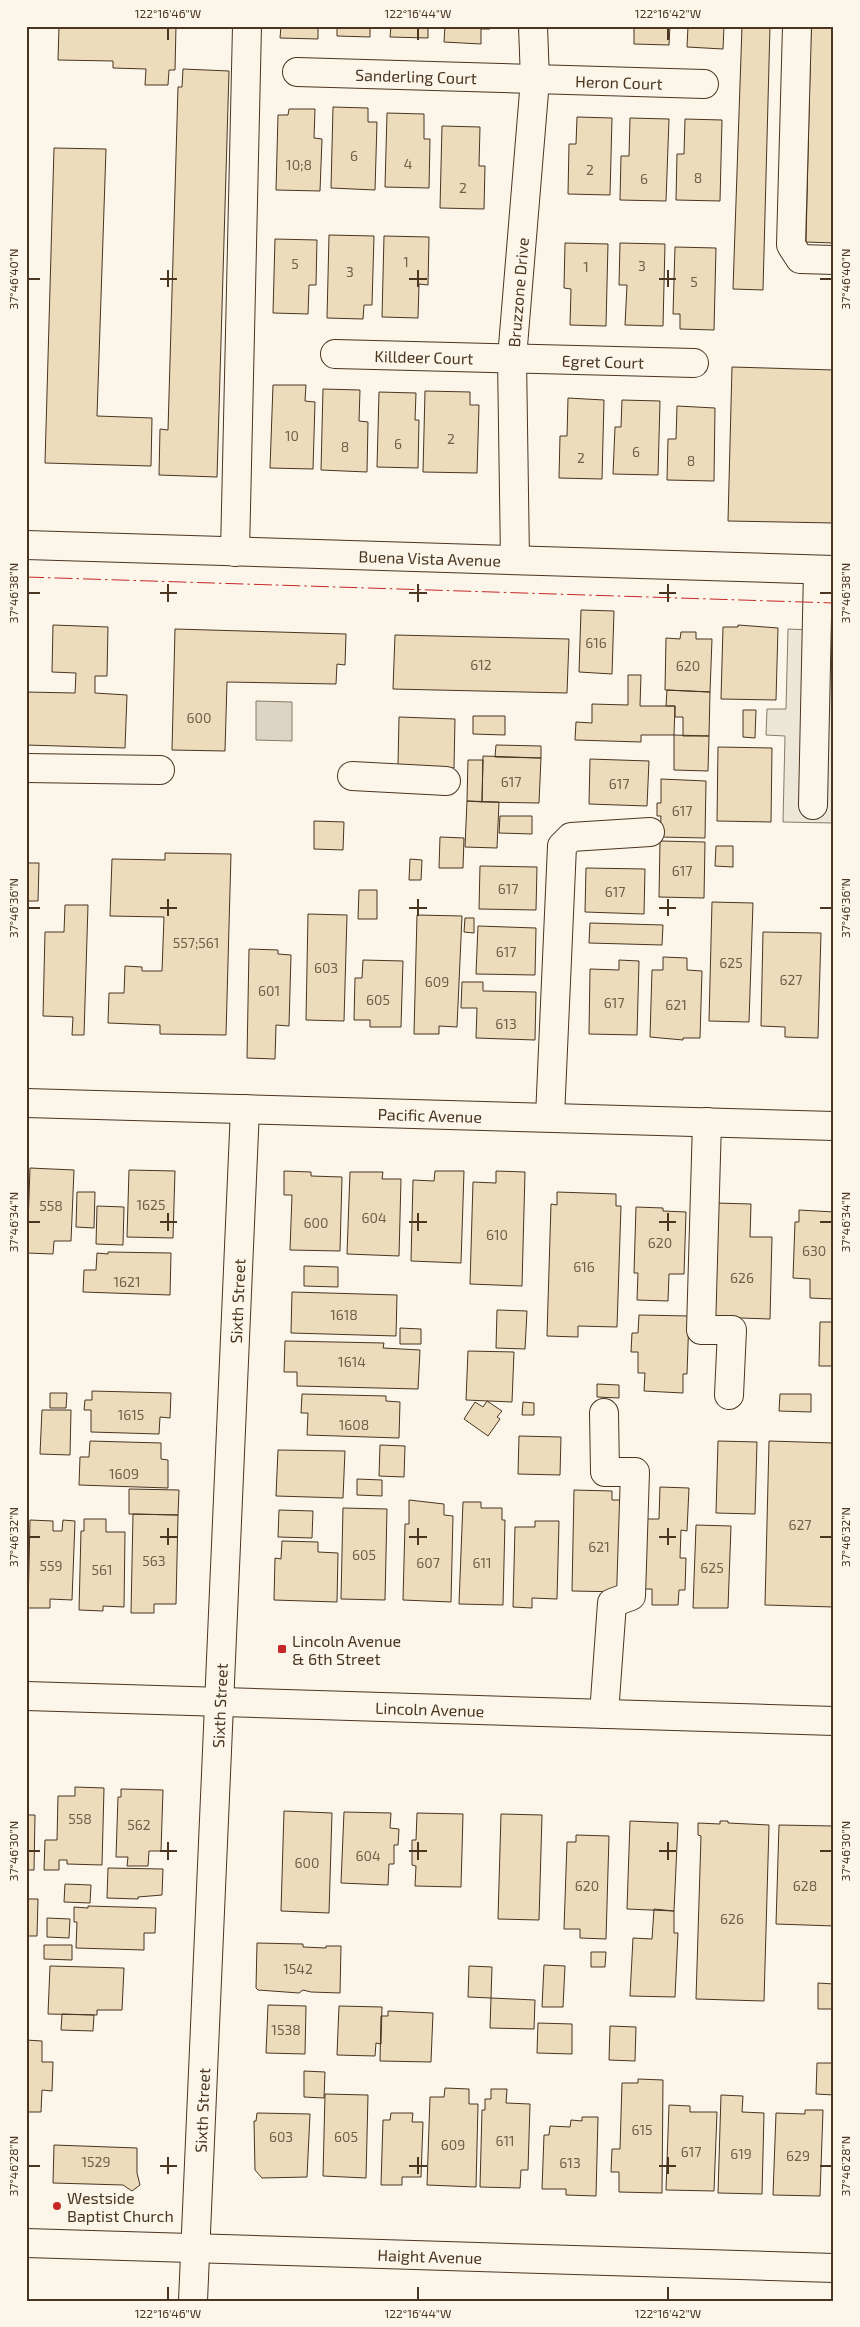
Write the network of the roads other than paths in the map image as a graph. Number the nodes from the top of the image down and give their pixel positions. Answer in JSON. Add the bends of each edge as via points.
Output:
{"nodes":[{"id":1,"x":247,"y":26,"type":"edge"},
{"id":2,"x":533,"y":26,"type":"edge"},
{"id":3,"x":797,"y":26,"type":"edge"},
{"id":4,"x":297,"y":72,"type":"dead end"},
{"id":5,"x":535,"y":80,"type":"junction"},
{"id":6,"x":704,"y":84,"type":"dead end"},
{"id":7,"x":834,"y":260,"type":"edge"},
{"id":8,"x":335,"y":354,"type":"dead end"},
{"id":9,"x":512,"y":358,"type":"junction"},
{"id":10,"x":694,"y":363,"type":"dead end"},
{"id":11,"x":26,"y":546,"type":"edge"},
{"id":12,"x":234,"y":552,"type":"junction"},
{"id":13,"x":515,"y":560,"type":"junction"},
{"id":14,"x":826,"y":570,"type":"edge"},
{"id":15,"x":26,"y":768,"type":"edge"},
{"id":16,"x":160,"y":770,"type":"dead end"},
{"id":17,"x":352,"y":776,"type":"dead end"},
{"id":18,"x":446,"y":781,"type":"dead end"},
{"id":19,"x":813,"y":805,"type":"dead end"},
{"id":20,"x":650,"y":832,"type":"dead end"},
{"id":21,"x":26,"y":1103,"type":"edge"},
{"id":22,"x":245,"y":1109,"type":"junction"},
{"id":23,"x":550,"y":1118,"type":"junction"},
{"id":24,"x":707,"y":1122,"type":"junction"},
{"id":25,"x":834,"y":1126,"type":"edge"},
{"id":26,"x":729,"y":1395,"type":"dead end"},
{"id":27,"x":604,"y":1413,"type":"dead end"},
{"id":28,"x":26,"y":1696,"type":"edge"},
{"id":29,"x":220,"y":1702,"type":"junction"},
{"id":30,"x":604,"y":1714,"type":"junction"},
{"id":31,"x":834,"y":1721,"type":"edge"},
{"id":32,"x":26,"y":2244,"type":"edge"},
{"id":33,"x":194,"y":2249,"type":"junction"},
{"id":34,"x":834,"y":2268,"type":"edge"},
{"id":35,"x":193,"y":2301,"type":"edge"}],
"edges":[{"from":1,"to":12,"type":"street"},
{"from":2,"to":5,"type":"street","name":"Bruzzone Drive"},
{"from":3,"to":7,"type":"street","via":[[791,245],[800,259]]},
{"from":4,"to":5,"type":"street","name":"Sanderling Court"},
{"from":5,"to":6,"type":"street","name":"Heron Court"},
{"from":5,"to":9,"type":"street","name":"Bruzzone Drive"},
{"from":8,"to":9,"type":"street","name":"Killdeer Court"},
{"from":9,"to":10,"type":"street","name":"Egret Court"},
{"from":9,"to":13,"type":"street","name":"Bruzzone Drive"},
{"from":11,"to":12,"type":"street","name":"Buena Vista Avenue"},
{"from":12,"to":13,"type":"street","name":"Buena Vista Avenue"},
{"from":13,"to":14,"type":"street","name":"Buena Vista Avenue"},
{"from":14,"to":19,"type":"street"},
{"from":15,"to":16,"type":"street"},
{"from":17,"to":18,"type":"street"},
{"from":20,"to":23,"type":"street","via":[[571,837],[562,846]]},
{"from":21,"to":22,"type":"street","name":"Pacific Avenue"},
{"from":22,"to":23,"type":"street","name":"Pacific Avenue"},
{"from":22,"to":29,"type":"street","name":"Sixth Street"},
{"from":23,"to":24,"type":"street","name":"Pacific Avenue"},
{"from":24,"to":25,"type":"street","name":"Pacific Avenue"},
{"from":24,"to":26,"type":"street","via":[[700,1330],[732,1330]]},
{"from":27,"to":30,"type":"street","via":[[605,1472],[635,1472],[631,1596],[612,1603]]},
{"from":28,"to":29,"type":"street","name":"Lincoln Avenue"},
{"from":29,"to":30,"type":"street","name":"Lincoln Avenue"},
{"from":29,"to":33,"type":"street","name":"Sixth Street"},
{"from":30,"to":31,"type":"street","name":"Lincoln Avenue"},
{"from":32,"to":33,"type":"street","name":"Haight Avenue"},
{"from":33,"to":34,"type":"street","name":"Haight Avenue"},
{"from":33,"to":35,"type":"street","name":"Sixth Street"}]}
